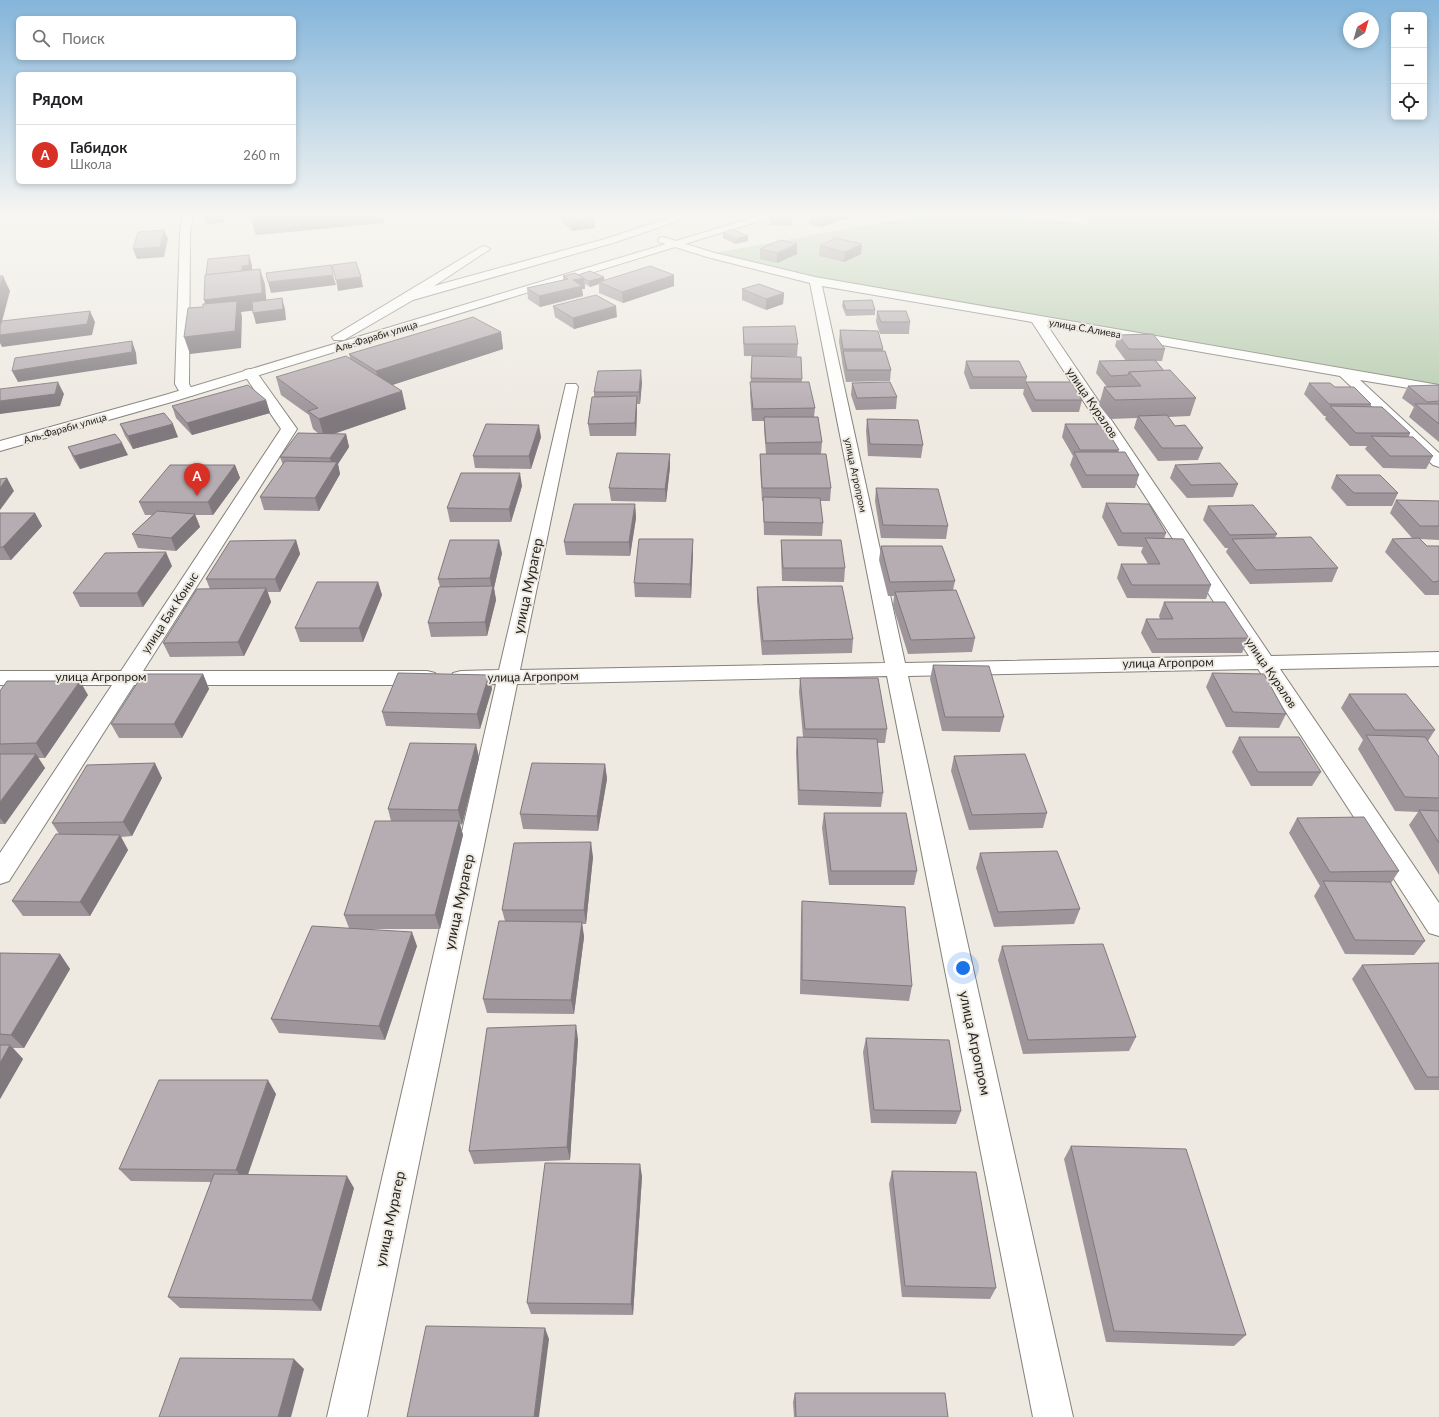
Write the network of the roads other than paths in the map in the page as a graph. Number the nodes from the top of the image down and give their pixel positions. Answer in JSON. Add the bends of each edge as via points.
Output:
{"nodes":[{"id":1,"x":185,"y":281,"type":"edge"},
{"id":2,"x":434,"y":281,"type":"edge"},
{"id":3,"x":466,"y":281,"type":"edge"},
{"id":4,"x":526,"y":281,"type":"edge"},
{"id":5,"x":556,"y":281,"type":"edge"},
{"id":6,"x":815,"y":281,"type":"joint"},
{"id":7,"x":409,"y":297,"type":"junction"},
{"id":8,"x":1037,"y":320,"type":"junction"},
{"id":9,"x":339,"y":337,"type":"junction"},
{"id":10,"x":1344,"y":372,"type":"junction"},
{"id":11,"x":250,"y":373,"type":"junction"},
{"id":12,"x":571,"y":387,"type":"dead end"},
{"id":13,"x":185,"y":388,"type":"junction"},
{"id":14,"x":1439,"y":389,"type":"edge"},
{"id":15,"x":0,"y":437,"type":"edge"},
{"id":16,"x":0,"y":446,"type":"edge"},
{"id":17,"x":1439,"y":462,"type":"edge"},
{"id":18,"x":1439,"y":659,"type":"edge"},
{"id":19,"x":1264,"y":662,"type":"junction"},
{"id":20,"x":897,"y":669,"type":"junction"},
{"id":21,"x":128,"y":677,"type":"junction"},
{"id":22,"x":0,"y":678,"type":"edge"},
{"id":23,"x":508,"y":678,"type":"junction"},
{"id":24,"x":0,"y":874,"type":"edge"},
{"id":25,"x":1439,"y":925,"type":"edge"},
{"id":26,"x":347,"y":1417,"type":"edge"},
{"id":27,"x":1053,"y":1417,"type":"edge"}],
"edges":[{"from":1,"to":13,"type":"street"},
{"from":2,"to":7,"type":"street"},
{"from":3,"to":7,"type":"street"},
{"from":4,"to":9,"type":"street","name":"Аль-Фараби улица"},
{"from":5,"to":11,"type":"street","name":"Аль-Фараби улица"},
{"from":6,"to":8,"type":"street","name":"улица С.Алиева"},
{"from":6,"to":20,"type":"street","name":"улица Агропром"},
{"from":7,"to":9,"type":"street"},
{"from":8,"to":10,"type":"street","name":"улица С.Алиева"},
{"from":8,"to":19,"type":"street","name":"улица Куралов"},
{"from":9,"to":13,"type":"street","name":"Аль-Фараби улица"},
{"from":10,"to":14,"type":"street","name":"улица С.Алиева"},
{"from":10,"to":17,"type":"street"},
{"from":11,"to":13,"type":"street","name":"Аль-Фараби улица"},
{"from":11,"to":21,"type":"street","name":"улица Бак Коныс","via":[[289,429]]},
{"from":12,"to":23,"type":"street","name":"улица Мурагер"},
{"from":13,"to":15,"type":"street","name":"Аль-Фараби улица"},
{"from":13,"to":16,"type":"street","name":"Аль-Фараби улица"},
{"from":18,"to":19,"type":"street","name":"улица Агропром"},
{"from":19,"to":20,"type":"street","name":"улица Агропром"},
{"from":19,"to":25,"type":"street","name":"улица Куралов"},
{"from":20,"to":23,"type":"street","name":"улица Агропром"},
{"from":20,"to":27,"type":"street","name":"улица Агропром"},
{"from":21,"to":22,"type":"street","name":"улица Агропром"},
{"from":21,"to":23,"type":"street","name":"улица Агропром"},
{"from":21,"to":24,"type":"street","name":"улица Бак Коныс"},
{"from":23,"to":26,"type":"street","name":"улица Мурагер"}]}
